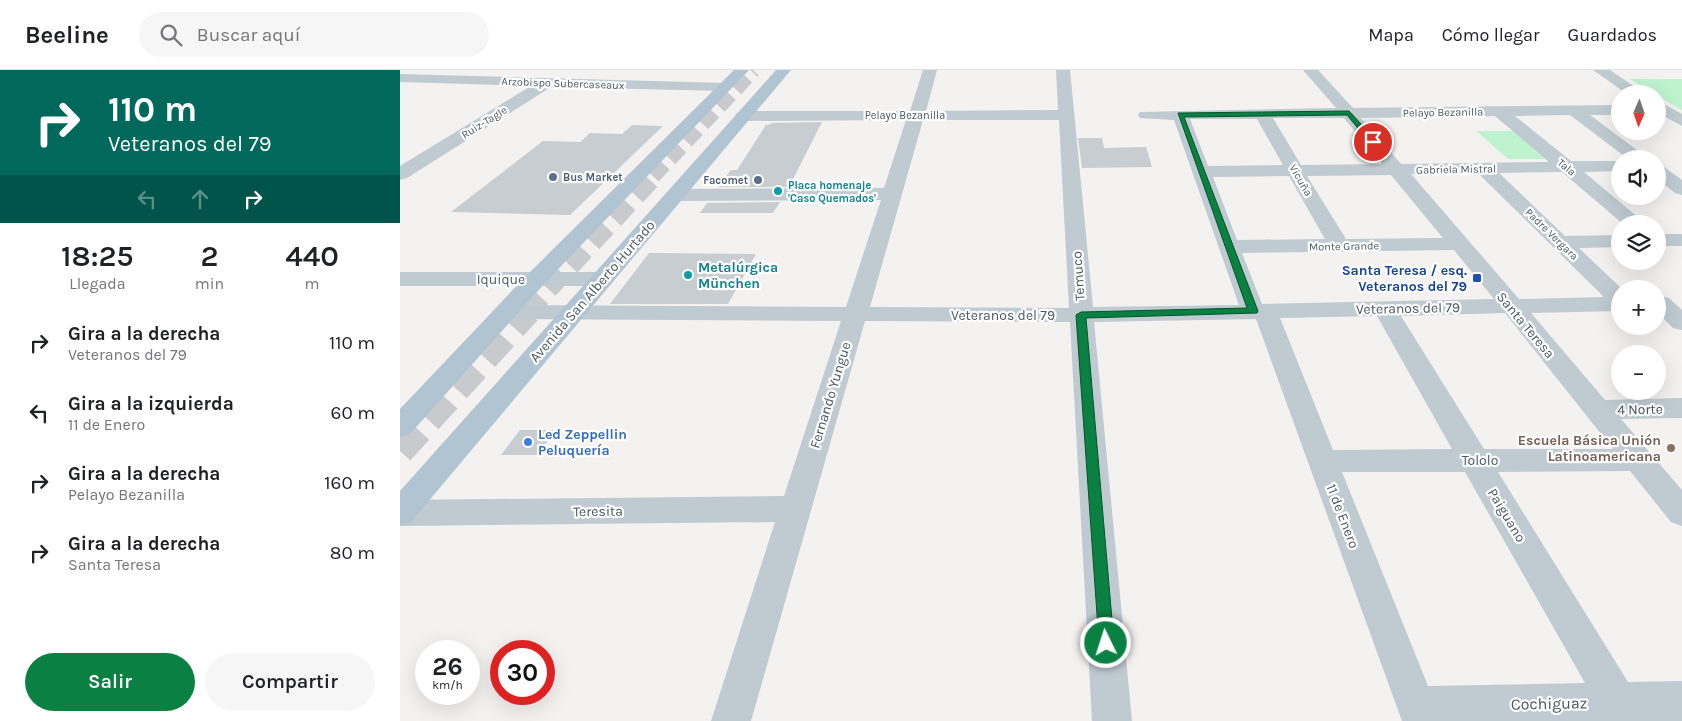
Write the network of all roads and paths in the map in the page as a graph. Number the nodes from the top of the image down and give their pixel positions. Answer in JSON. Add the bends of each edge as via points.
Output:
{"nodes":[{"id":1,"x":568,"y":70,"type":"edge"},
{"id":2,"x":742,"y":70,"type":"edge"},
{"id":3,"x":784,"y":70,"type":"edge"},
{"id":4,"x":930,"y":70,"type":"edge"},
{"id":5,"x":1063,"y":70,"type":"edge"},
{"id":6,"x":1310,"y":70,"type":"edge"},
{"id":7,"x":1600,"y":70,"type":"edge"},
{"id":8,"x":400,"y":78,"type":"edge"},
{"id":9,"x":548,"y":82,"type":"junction"},
{"id":10,"x":1624,"y":85,"type":"edge"},
{"id":11,"x":725,"y":88,"type":"junction"},
{"id":12,"x":1574,"y":110,"type":"junction"},
{"id":13,"x":1611,"y":110,"type":"edge"},
{"id":14,"x":1499,"y":111,"type":"junction"},
{"id":15,"x":1666,"y":112,"type":"edge"},
{"id":16,"x":1349,"y":113,"type":"junction"},
{"id":17,"x":1262,"y":114,"type":"junction"},
{"id":18,"x":916,"y":115,"type":"junction"},
{"id":19,"x":1067,"y":115,"type":"junction"},
{"id":20,"x":1146,"y":115,"type":"dead end"},
{"id":21,"x":1180,"y":115,"type":"junction"},
{"id":22,"x":743,"y":116,"type":"junction"},
{"id":23,"x":1682,"y":121,"type":"edge"},
{"id":24,"x":1628,"y":150,"type":"edge"},
{"id":25,"x":1611,"y":166,"type":"edge"},
{"id":26,"x":1666,"y":166,"type":"edge"},
{"id":27,"x":1682,"y":166,"type":"edge"},
{"id":28,"x":1567,"y":167,"type":"junction"},
{"id":29,"x":1483,"y":168,"type":"junction"},
{"id":30,"x":1396,"y":170,"type":"junction"},
{"id":31,"x":1296,"y":171,"type":"junction"},
{"id":32,"x":1201,"y":172,"type":"junction"},
{"id":33,"x":400,"y":174,"type":"edge"},
{"id":34,"x":1666,"y":177,"type":"edge"},
{"id":35,"x":1682,"y":189,"type":"edge"},
{"id":36,"x":675,"y":194,"type":"junction"},
{"id":37,"x":892,"y":194,"type":"junction"},
{"id":38,"x":1625,"y":215,"type":"edge"},
{"id":39,"x":1666,"y":240,"type":"edge"},
{"id":40,"x":1682,"y":240,"type":"edge"},
{"id":41,"x":1611,"y":241,"type":"edge"},
{"id":42,"x":1560,"y":242,"type":"junction"},
{"id":43,"x":1458,"y":244,"type":"junction"},
{"id":44,"x":1339,"y":246,"type":"junction"},
{"id":45,"x":1230,"y":247,"type":"junction"},
{"id":46,"x":400,"y":279,"type":"edge"},
{"id":47,"x":536,"y":279,"type":"junction"},
{"id":48,"x":603,"y":279,"type":"junction"},
{"id":49,"x":1611,"y":291,"type":"edge"},
{"id":50,"x":1667,"y":303,"type":"edge"},
{"id":51,"x":1611,"y":304,"type":"edge"},
{"id":52,"x":1512,"y":306,"type":"junction"},
{"id":53,"x":1385,"y":308,"type":"junction"},
{"id":54,"x":1259,"y":311,"type":"junction"},
{"id":55,"x":506,"y":312,"type":"junction"},
{"id":56,"x":573,"y":313,"type":"junction"},
{"id":57,"x":855,"y":314,"type":"junction"},
{"id":58,"x":1081,"y":315,"type":"junction"},
{"id":59,"x":1682,"y":323,"type":"edge"},
{"id":60,"x":1682,"y":408,"type":"edge"},
{"id":61,"x":1597,"y":410,"type":"junction"},
{"id":62,"x":400,"y":427,"type":"edge"},
{"id":63,"x":1475,"y":460,"type":"junction"},
{"id":64,"x":1638,"y":460,"type":"junction"},
{"id":65,"x":1322,"y":461,"type":"junction"},
{"id":66,"x":796,"y":508,"type":"junction"},
{"id":67,"x":400,"y":513,"type":"edge"},
{"id":68,"x":1682,"y":513,"type":"edge"},
{"id":69,"x":1682,"y":701,"type":"edge"},
{"id":70,"x":1623,"y":712,"type":"edge"},
{"id":71,"x":1419,"y":714,"type":"edge"},
{"id":72,"x":731,"y":721,"type":"edge"},
{"id":73,"x":1112,"y":721,"type":"edge"}],
"edges":[{"from":1,"to":9,"type":"street","name":"Ruiz-Tagle"},
{"from":2,"to":11,"type":"main road"},
{"from":3,"to":22,"type":"main road","name":"Avenida San Alberto Hurtado"},
{"from":4,"to":18,"type":"street","name":"Fernando Yungue"},
{"from":5,"to":19,"type":"street","name":"Temuco"},
{"from":6,"to":16,"type":"street","name":"Santa Teresa"},
{"from":7,"to":10,"type":"street"},
{"from":8,"to":9,"type":"street","name":"Arzobispo Subercaseaux"},
{"from":9,"to":11,"type":"street","name":"Arzobispo Subercaseaux"},
{"from":9,"to":33,"type":"street","name":"Ruiz-Tagle"},
{"from":11,"to":47,"type":"main road"},
{"from":12,"to":13,"type":"street","name":"Pelayo Bezanilla"},
{"from":12,"to":14,"type":"street","name":"Pelayo Bezanilla"},
{"from":12,"to":24,"type":"street"},
{"from":14,"to":16,"type":"street","name":"Pelayo Bezanilla"},
{"from":14,"to":28,"type":"street","name":"Tala"},
{"from":15,"to":23,"type":"street"},
{"from":16,"to":17,"type":"street","name":"Pelayo Bezanilla"},
{"from":16,"to":30,"type":"street","name":"Santa Teresa"},
{"from":17,"to":21,"type":"street","name":"Pelayo Bezanilla"},
{"from":17,"to":31,"type":"street","name":"Vicuña"},
{"from":18,"to":19,"type":"street","name":"Pelayo Bezanilla"},
{"from":18,"to":22,"type":"street","name":"Pelayo Bezanilla"},
{"from":18,"to":37,"type":"street","name":"Fernando Yungue"},
{"from":19,"to":58,"type":"street","name":"Temuco"},
{"from":20,"to":21,"type":"street","name":"Pelayo Bezanilla"},
{"from":21,"to":32,"type":"street","name":"11 de Enero"},
{"from":22,"to":36,"type":"main road","name":"Avenida San Alberto Hurtado"},
{"from":25,"to":28,"type":"street","name":"Gabriela Mistral"},
{"from":26,"to":27,"type":"street"},
{"from":28,"to":29,"type":"street","name":"Gabriela Mistral"},
{"from":28,"to":38,"type":"street","name":"Tala"},
{"from":29,"to":30,"type":"street","name":"Gabriela Mistral"},
{"from":29,"to":42,"type":"street","name":"Padre Vergara"},
{"from":30,"to":31,"type":"street","name":"Gabriela Mistral"},
{"from":30,"to":43,"type":"street","name":"Santa Teresa"},
{"from":31,"to":32,"type":"street","name":"Gabriela Mistral"},
{"from":31,"to":44,"type":"street","name":"Vicuña"},
{"from":32,"to":45,"type":"street","name":"11 de Enero"},
{"from":34,"to":35,"type":"street"},
{"from":36,"to":37,"type":"street"},
{"from":36,"to":48,"type":"main road","name":"Avenida San Alberto Hurtado"},
{"from":37,"to":57,"type":"street","name":"Fernando Yungue"},
{"from":39,"to":40,"type":"street"},
{"from":41,"to":42,"type":"street"},
{"from":42,"to":49,"type":"street","name":"Padre Vergara"},
{"from":43,"to":44,"type":"street","name":"Monte Grande"},
{"from":43,"to":52,"type":"street","name":"Santa Teresa"},
{"from":44,"to":45,"type":"street","name":"Monte Grande"},
{"from":45,"to":54,"type":"street","name":"11 de Enero"},
{"from":46,"to":47,"type":"street","name":"Iquique"},
{"from":47,"to":48,"type":"street","name":"Iquique"},
{"from":47,"to":55,"type":"main road"},
{"from":48,"to":56,"type":"main road","name":"Avenida San Alberto Hurtado"},
{"from":50,"to":59,"type":"street"},
{"from":51,"to":52,"type":"street","name":"Veteranos del 79"},
{"from":52,"to":53,"type":"street","name":"Veteranos del 79"},
{"from":52,"to":61,"type":"street","name":"Santa Teresa"},
{"from":53,"to":54,"type":"street","name":"Veteranos del 79"},
{"from":53,"to":63,"type":"street","name":"Paiguano"},
{"from":54,"to":58,"type":"street","name":"Veteranos del 79"},
{"from":54,"to":65,"type":"street","name":"11 de Enero"},
{"from":55,"to":56,"type":"street","name":"Veteranos del 79"},
{"from":55,"to":62,"type":"main road"},
{"from":56,"to":57,"type":"street","name":"Veteranos del 79"},
{"from":56,"to":67,"type":"main road","name":"Avenida San Alberto Hurtado"},
{"from":57,"to":58,"type":"street","name":"Veteranos del 79"},
{"from":57,"to":66,"type":"street","name":"Fernando Yungue"},
{"from":58,"to":73,"type":"street","name":"Temuco"},
{"from":60,"to":61,"type":"street","name":"4 Norte"},
{"from":61,"to":64,"type":"street","name":"Santa Teresa"},
{"from":63,"to":64,"type":"street","name":"Tololo"},
{"from":63,"to":65,"type":"street","name":"Tololo"},
{"from":63,"to":70,"type":"street","name":"Paiguano"},
{"from":64,"to":68,"type":"street","name":"Santa Teresa"},
{"from":65,"to":71,"type":"street","name":"11 de Enero"},
{"from":66,"to":67,"type":"street","name":"Teresita"},
{"from":66,"to":72,"type":"street","name":"Fernando Yungue"},
{"from":69,"to":70,"type":"street","name":"Cochiguaz"},
{"from":70,"to":71,"type":"street","name":"Cochiguaz"}]}
